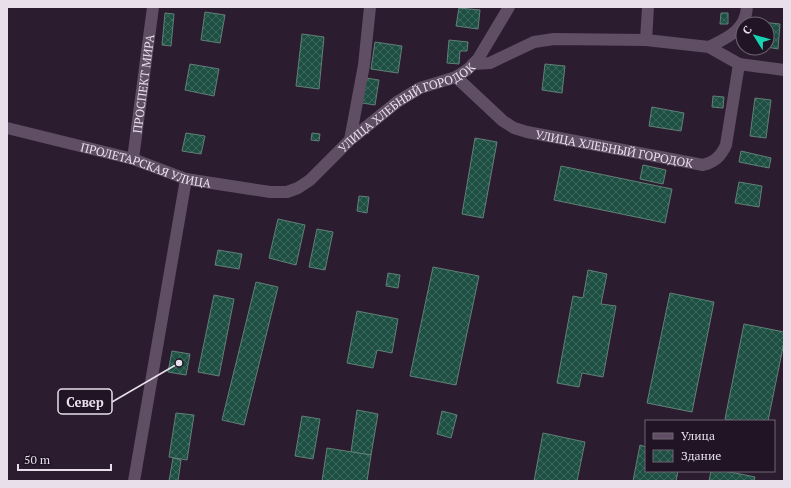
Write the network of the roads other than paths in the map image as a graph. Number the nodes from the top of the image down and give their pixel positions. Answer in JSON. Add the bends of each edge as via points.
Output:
{"nodes":[{"id":1,"x":153,"y":7,"type":"edge"},
{"id":2,"x":370,"y":7,"type":"edge"},
{"id":3,"x":509,"y":7,"type":"edge"},
{"id":4,"x":648,"y":7,"type":"edge"},
{"id":5,"x":747,"y":7,"type":"edge"},
{"id":6,"x":646,"y":40,"type":"junction"},
{"id":7,"x":709,"y":47,"type":"junction"},
{"id":8,"x":473,"y":64,"type":"junction"},
{"id":9,"x":739,"y":64,"type":"junction"},
{"id":10,"x":784,"y":70,"type":"edge"},
{"id":11,"x":456,"y":77,"type":"junction"},
{"id":12,"x":7,"y":128,"type":"edge"},
{"id":13,"x":350,"y":140,"type":"junction"},
{"id":14,"x":133,"y":159,"type":"junction"},
{"id":15,"x":186,"y":179,"type":"junction"},
{"id":16,"x":287,"y":192,"type":"joint"},
{"id":17,"x":134,"y":481,"type":"edge"}],
"edges":[{"from":1,"to":14,"type":"street","name":"ПРОСПЕКТ МИРА"},
{"from":2,"to":13,"type":"street","name":"УЛИЦА ХЛЕБНЫЙ ГОРОДОК","via":[[364,65]]},
{"from":3,"to":8,"type":"street","name":"УЛИЦА ХЛЕБНЫЙ ГОРОДОК"},
{"from":4,"to":6,"type":"street"},
{"from":5,"to":7,"type":"street","via":[[744,20],[735,33]]},
{"from":6,"to":7,"type":"street","name":"УЛИЦА ХЛЕБНЫЙ ГОРОДОК"},
{"from":6,"to":8,"type":"street","name":"УЛИЦА ХЛЕБНЫЙ ГОРОДОК","via":[[554,39],[534,42],[490,63]]},
{"from":7,"to":9,"type":"street","name":"УЛИЦА ХЛЕБНЫЙ ГОРОДОК"},
{"from":8,"to":11,"type":"street","name":"УЛИЦА ХЛЕБНЫЙ ГОРОДОК"},
{"from":9,"to":10,"type":"street","name":"УЛИЦА ХЛЕБНЫЙ ГОРОДОК"},
{"from":9,"to":11,"type":"street","name":"УЛИЦА ХЛЕБНЫЙ ГОРОДОК","via":[[726,145],[719,158],[703,165],[514,128],[494,114]]},
{"from":11,"to":13,"type":"street","name":"УЛИЦА ХЛЕБНЫЙ ГОРОДОК","via":[[431,84],[408,95]]},
{"from":12,"to":14,"type":"street","name":"ПРОЛЕТАРСКАЯ УЛИЦА"},
{"from":13,"to":16,"type":"street","name":"УЛИЦА ХЛЕБНЫЙ ГОРОДОК","via":[[310,180]]},
{"from":14,"to":15,"type":"street","name":"ПРОЛЕТАРСКАЯ УЛИЦА"},
{"from":15,"to":16,"type":"street","name":"ПРОЛЕТАРСКАЯ УЛИЦА","via":[[270,192]]},
{"from":15,"to":17,"type":"street"}]}
